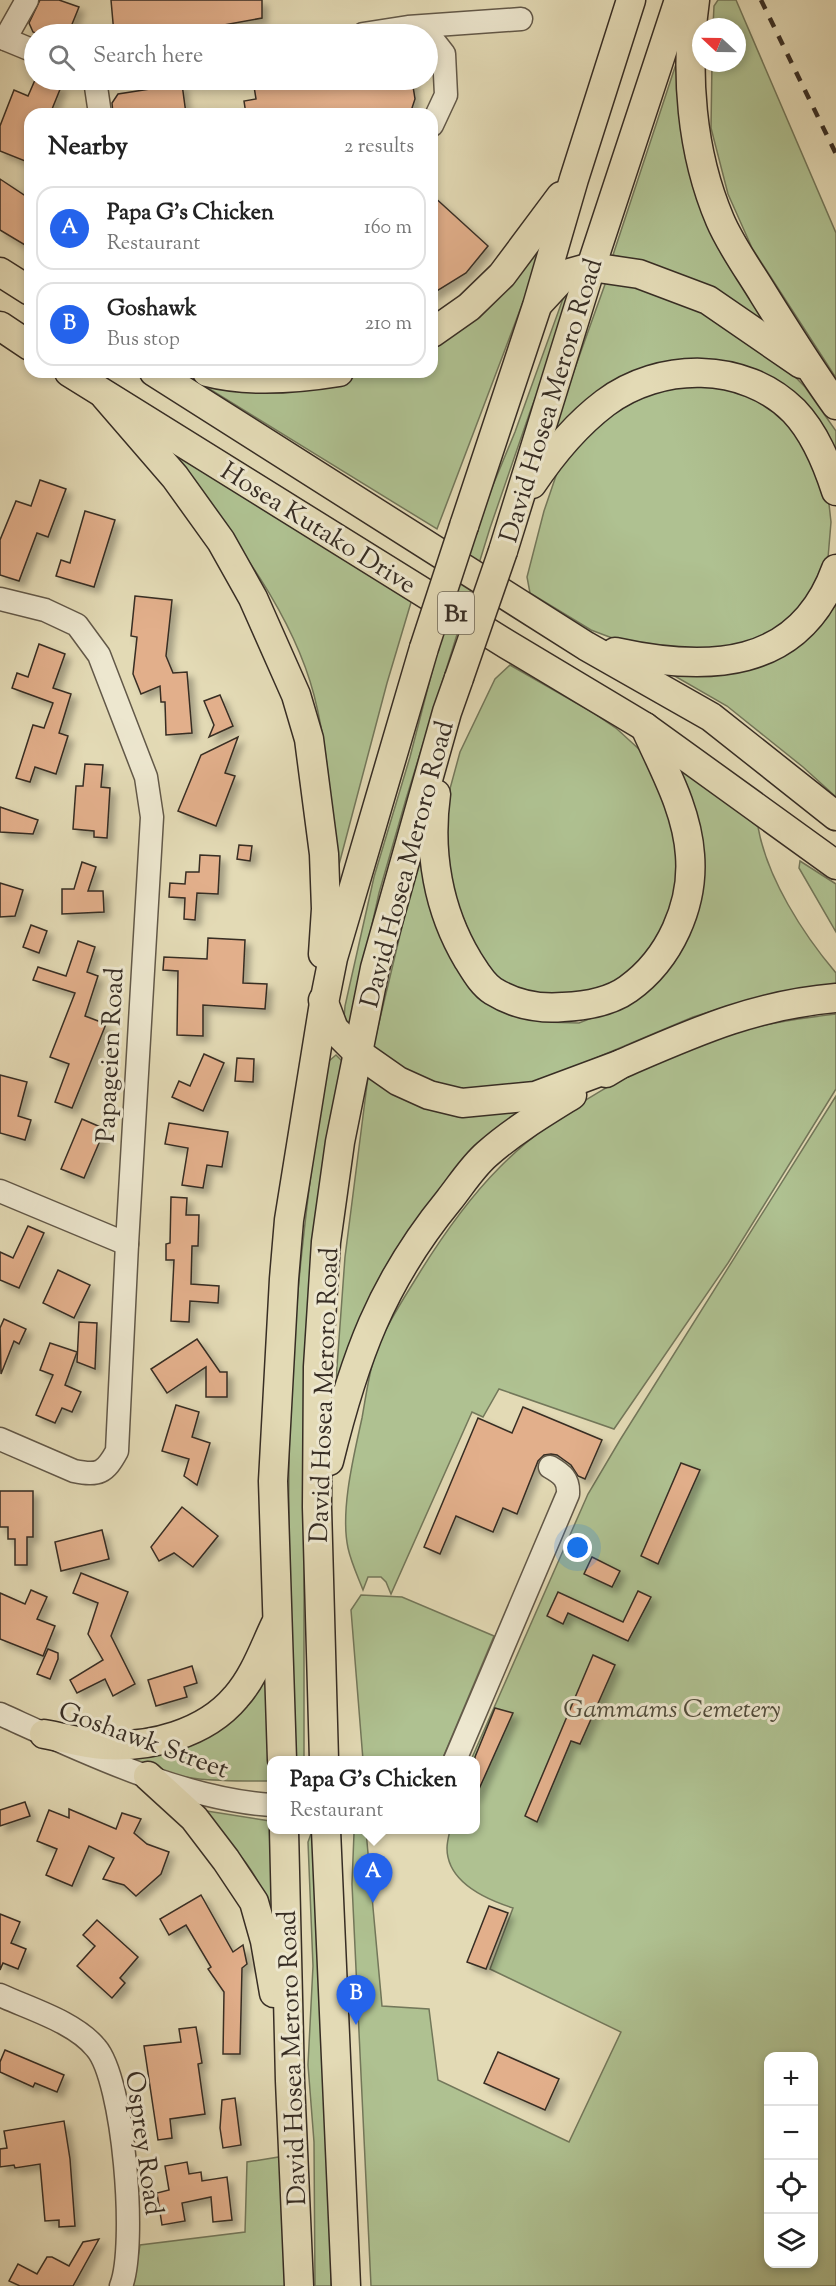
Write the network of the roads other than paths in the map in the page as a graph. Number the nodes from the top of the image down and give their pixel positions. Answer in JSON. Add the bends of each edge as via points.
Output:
{"nodes":[{"id":1,"x":27,"y":0,"type":"edge"},
{"id":2,"x":631,"y":0,"type":"edge"},
{"id":3,"x":680,"y":0,"type":"edge"},
{"id":4,"x":695,"y":0,"type":"edge"},
{"id":5,"x":521,"y":19,"type":"dead end"},
{"id":6,"x":438,"y":26,"type":"edge"},
{"id":7,"x":2,"y":38,"type":"edge"},
{"id":8,"x":438,"y":46,"type":"edge"},
{"id":9,"x":24,"y":47,"type":"edge"},
{"id":10,"x":96,"y":90,"type":"edge"},
{"id":11,"x":99,"y":108,"type":"edge"},
{"id":12,"x":438,"y":112,"type":"edge"},
{"id":13,"x":574,"y":178,"type":"junction"},
{"id":14,"x":591,"y":267,"type":"junction"},
{"id":15,"x":0,"y":272,"type":"edge"},
{"id":16,"x":24,"y":287,"type":"edge"},
{"id":17,"x":537,"y":306,"type":"junction"},
{"id":18,"x":0,"y":326,"type":"edge"},
{"id":19,"x":438,"y":329,"type":"edge"},
{"id":20,"x":24,"y":342,"type":"edge"},
{"id":21,"x":811,"y":371,"type":"junction"},
{"id":22,"x":78,"y":378,"type":"edge"},
{"id":23,"x":163,"y":378,"type":"edge"},
{"id":24,"x":256,"y":378,"type":"edge"},
{"id":25,"x":282,"y":378,"type":"edge"},
{"id":26,"x":105,"y":396,"type":"junction"},
{"id":27,"x":836,"y":405,"type":"edge"},
{"id":28,"x":836,"y":491,"type":"edge"},
{"id":29,"x":517,"y":506,"type":"junction"},
{"id":30,"x":836,"y":569,"type":"edge"},
{"id":31,"x":0,"y":600,"type":"edge"},
{"id":32,"x":586,"y":646,"type":"junction"},
{"id":33,"x":447,"y":712,"type":"junction"},
{"id":34,"x":645,"y":727,"type":"junction"},
{"id":35,"x":836,"y":816,"type":"edge"},
{"id":36,"x":836,"y":865,"type":"edge"},
{"id":37,"x":836,"y":998,"type":"edge"},
{"id":38,"x":324,"y":1004,"type":"junction"},
{"id":39,"x":358,"y":1053,"type":"junction"},
{"id":40,"x":621,"y":1064,"type":"junction"},
{"id":41,"x":0,"y":1191,"type":"edge"},
{"id":42,"x":126,"y":1244,"type":"junction"},
{"id":43,"x":0,"y":1440,"type":"edge"},
{"id":44,"x":550,"y":1467,"type":"dead end"},
{"id":45,"x":317,"y":1507,"type":"junction"},
{"id":46,"x":277,"y":1620,"type":"junction"},
{"id":47,"x":0,"y":1714,"type":"edge"},
{"id":48,"x":44,"y":1734,"type":"junction"},
{"id":49,"x":282,"y":1756,"type":"edge"},
{"id":50,"x":324,"y":1756,"type":"edge"},
{"id":51,"x":457,"y":1756,"type":"edge"},
{"id":52,"x":148,"y":1776,"type":"junction"},
{"id":53,"x":267,"y":1805,"type":"edge"},
{"id":54,"x":284,"y":1834,"type":"edge"},
{"id":55,"x":326,"y":1834,"type":"edge"},
{"id":56,"x":0,"y":1995,"type":"edge"},
{"id":57,"x":290,"y":2081,"type":"junction"},
{"id":58,"x":121,"y":2286,"type":"edge"},
{"id":59,"x":299,"y":2286,"type":"edge"},
{"id":60,"x":346,"y":2286,"type":"edge"}],
"edges":[{"from":1,"to":7,"type":"street"},
{"from":2,"to":13,"type":"main road","name":"David Hosea Meroro Road"},
{"from":3,"to":14,"type":"main road","name":"David Hosea Meroro Road"},
{"from":4,"to":21,"type":"main road","via":[[690,36],[693,100],[707,182],[730,239]]},
{"from":5,"to":6,"type":"street"},
{"from":7,"to":9,"type":"street"},
{"from":8,"to":12,"type":"street","via":[[444,54],[446,95]]},
{"from":10,"to":11,"type":"street"},
{"from":13,"to":17,"type":"main road","name":"David Hosea Meroro Road"},
{"from":13,"to":19,"type":"main road","via":[[502,275],[469,307]]},
{"from":14,"to":17,"type":"main road","via":[[566,274]]},
{"from":14,"to":21,"type":"main road","via":[[639,274],[708,300]]},
{"from":14,"to":29,"type":"main road","name":"David Hosea Meroro Road"},
{"from":15,"to":16,"type":"main road"},
{"from":17,"to":38,"type":"main road","name":"David Hosea Meroro Road","bridge":true,"via":[[424,648],[333,958]]},
{"from":18,"to":20,"type":"main road"},
{"from":21,"to":27,"type":"main road"},
{"from":22,"to":26,"type":"main road","name":"Hosea Kutako Drive","number":"B1"},
{"from":23,"to":32,"type":"main road","name":"Hosea Kutako Drive","number":"B1"},
{"from":24,"to":25,"type":"main road"},
{"from":26,"to":34,"type":"main road","name":"Hosea Kutako Drive","number":"B1"},
{"from":26,"to":38,"type":"main road","via":[[175,477],[221,541],[254,598],[296,695],[309,739],[324,854]]},
{"from":28,"to":29,"type":"main road","via":[[814,438],[791,409],[759,387],[735,377],[695,372],[633,387],[606,402],[556,452]]},
{"from":29,"to":33,"type":"main road","name":"David Hosea Meroro Road","bridge":true},
{"from":30,"to":32,"type":"main road","via":[[825,596],[808,620],[789,638],[760,652],[730,660],[672,663]]},
{"from":31,"to":42,"type":"street","name":"Papageien Road","via":[[45,610],[77,626],[99,655],[150,793],[152,829]]},
{"from":32,"to":35,"type":"main road","name":"Hosea Kutako Drive","number":"B1","via":[[711,717]]},
{"from":33,"to":34,"type":"main road","via":[[432,822],[438,889],[452,930],[477,975],[492,991],[534,1007],[578,1007],[628,989],[668,946],[682,919],[691,883],[687,833],[679,803]]},
{"from":33,"to":39,"type":"main road","name":"David Hosea Meroro Road","via":[[375,968]]},
{"from":34,"to":36,"type":"main road","name":"Hosea Kutako Drive","number":"B1"},
{"from":37,"to":40,"type":"main road","via":[[751,1012],[690,1033]]},
{"from":38,"to":39,"type":"main road","via":[[334,1029]]},
{"from":38,"to":46,"type":"main road","name":"David Hosea Meroro Road","via":[[289,1220],[284,1280],[273,1481]]},
{"from":39,"to":40,"type":"main road","via":[[398,1082],[462,1103],[535,1096]]},
{"from":39,"to":45,"type":"main road","name":"David Hosea Meroro Road","via":[[326,1242],[318,1366]]},
{"from":40,"to":45,"type":"main road","via":[[484,1156],[411,1249],[369,1329],[342,1407]]},
{"from":41,"to":42,"type":"street"},
{"from":42,"to":43,"type":"street","name":"Papageien Road","via":[[117,1451],[109,1465],[101,1472],[74,1471]]},
{"from":44,"to":51,"type":"street","via":[[566,1478],[568,1494]]},
{"from":45,"to":50,"type":"main road","name":"David Hosea Meroro Road"},
{"from":46,"to":48,"type":"main road","via":[[238,1696],[219,1715],[181,1735],[101,1745]]},
{"from":46,"to":49,"type":"main road","name":"David Hosea Meroro Road"},
{"from":47,"to":48,"type":"street","name":"Goshawk Street"},
{"from":48,"to":52,"type":"street","name":"Goshawk Street"},
{"from":52,"to":53,"type":"street","name":"Goshawk Street","via":[[235,1802]]},
{"from":52,"to":57,"type":"main road","via":[[194,1818],[254,1902],[265,1941]]},
{"from":54,"to":57,"type":"main road","name":"David Hosea Meroro Road"},
{"from":55,"to":60,"type":"main road","name":"David Hosea Meroro Road"},
{"from":56,"to":58,"type":"street","name":"Osprey Road","via":[[77,2030],[105,2063],[115,2098],[124,2168],[129,2241]]},
{"from":57,"to":59,"type":"main road","name":"David Hosea Meroro Road"}]}
